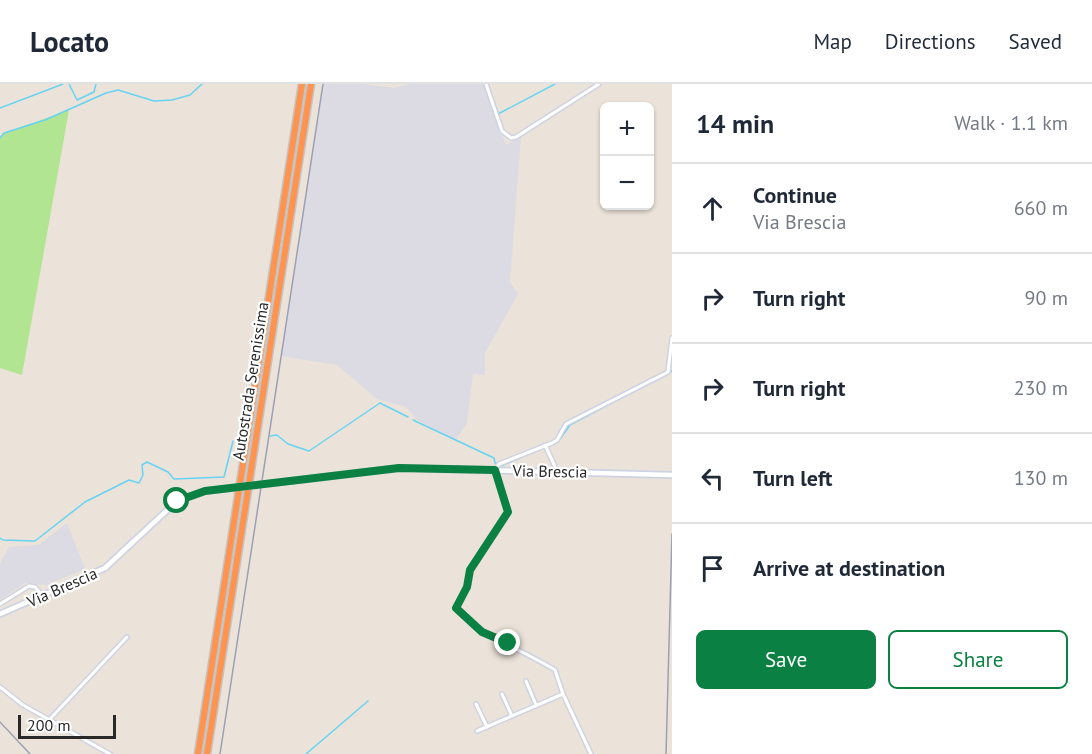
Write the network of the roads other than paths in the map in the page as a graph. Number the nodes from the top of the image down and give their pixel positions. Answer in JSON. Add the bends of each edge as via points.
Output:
{"nodes":[{"id":1,"x":303,"y":84,"type":"edge"},
{"id":2,"x":311,"y":84,"type":"edge"},
{"id":3,"x":486,"y":84,"type":"edge"},
{"id":4,"x":599,"y":84,"type":"edge"},
{"id":5,"x":672,"y":338,"type":"edge"},
{"id":6,"x":545,"y":445,"type":"junction"},
{"id":7,"x":495,"y":470,"type":"junction"},
{"id":8,"x":557,"y":471,"type":"junction"},
{"id":9,"x":669,"y":474,"type":"edge"},
{"id":10,"x":42,"y":595,"type":"junction"},
{"id":11,"x":0,"y":604,"type":"edge"},
{"id":12,"x":0,"y":614,"type":"edge"},
{"id":13,"x":128,"y":637,"type":"dead end"},
{"id":14,"x":526,"y":681,"type":"dead end"},
{"id":15,"x":0,"y":687,"type":"edge"},
{"id":16,"x":502,"y":694,"type":"dead end"},
{"id":17,"x":563,"y":694,"type":"junction"},
{"id":18,"x":476,"y":704,"type":"dead end"},
{"id":19,"x":536,"y":705,"type":"junction"},
{"id":20,"x":512,"y":716,"type":"junction"},
{"id":21,"x":50,"y":719,"type":"junction"},
{"id":22,"x":487,"y":727,"type":"junction"},
{"id":23,"x":477,"y":731,"type":"dead end"},
{"id":24,"x":110,"y":754,"type":"edge"},
{"id":25,"x":198,"y":754,"type":"edge"},
{"id":26,"x":207,"y":754,"type":"edge"},
{"id":27,"x":591,"y":754,"type":"edge"}],
"edges":[{"from":1,"to":25,"type":"highway","name":"Autostrada Serenissima"},
{"from":2,"to":26,"type":"highway","name":"Autostrada Serenissima"},
{"from":3,"to":4,"type":"street","via":[[501,131],[511,138]]},
{"from":5,"to":6,"type":"street","via":[[668,372],[566,424],[557,440]]},
{"from":6,"to":7,"type":"street","via":[[500,464]]},
{"from":6,"to":8,"type":"street"},
{"from":7,"to":8,"type":"main road","name":"Via Brescia"},
{"from":7,"to":10,"type":"main road","name":"Via Brescia","bridge":true,"via":[[399,468],[205,491],[177,501],[105,568]]},
{"from":7,"to":17,"type":"street","via":[[508,512],[470,570],[467,587],[456,608],[482,632],[555,670]]},
{"from":8,"to":9,"type":"main road","name":"Via Brescia"},
{"from":10,"to":11,"type":"street","via":[[29,586]]},
{"from":10,"to":12,"type":"main road","name":"Via Brescia"},
{"from":13,"to":21,"type":"street"},
{"from":14,"to":19,"type":"street"},
{"from":15,"to":21,"type":"street"},
{"from":16,"to":20,"type":"street"},
{"from":17,"to":19,"type":"street"},
{"from":17,"to":27,"type":"street"},
{"from":18,"to":22,"type":"street"},
{"from":19,"to":20,"type":"street"},
{"from":20,"to":22,"type":"street"},
{"from":21,"to":24,"type":"street"},
{"from":22,"to":23,"type":"street"}]}
